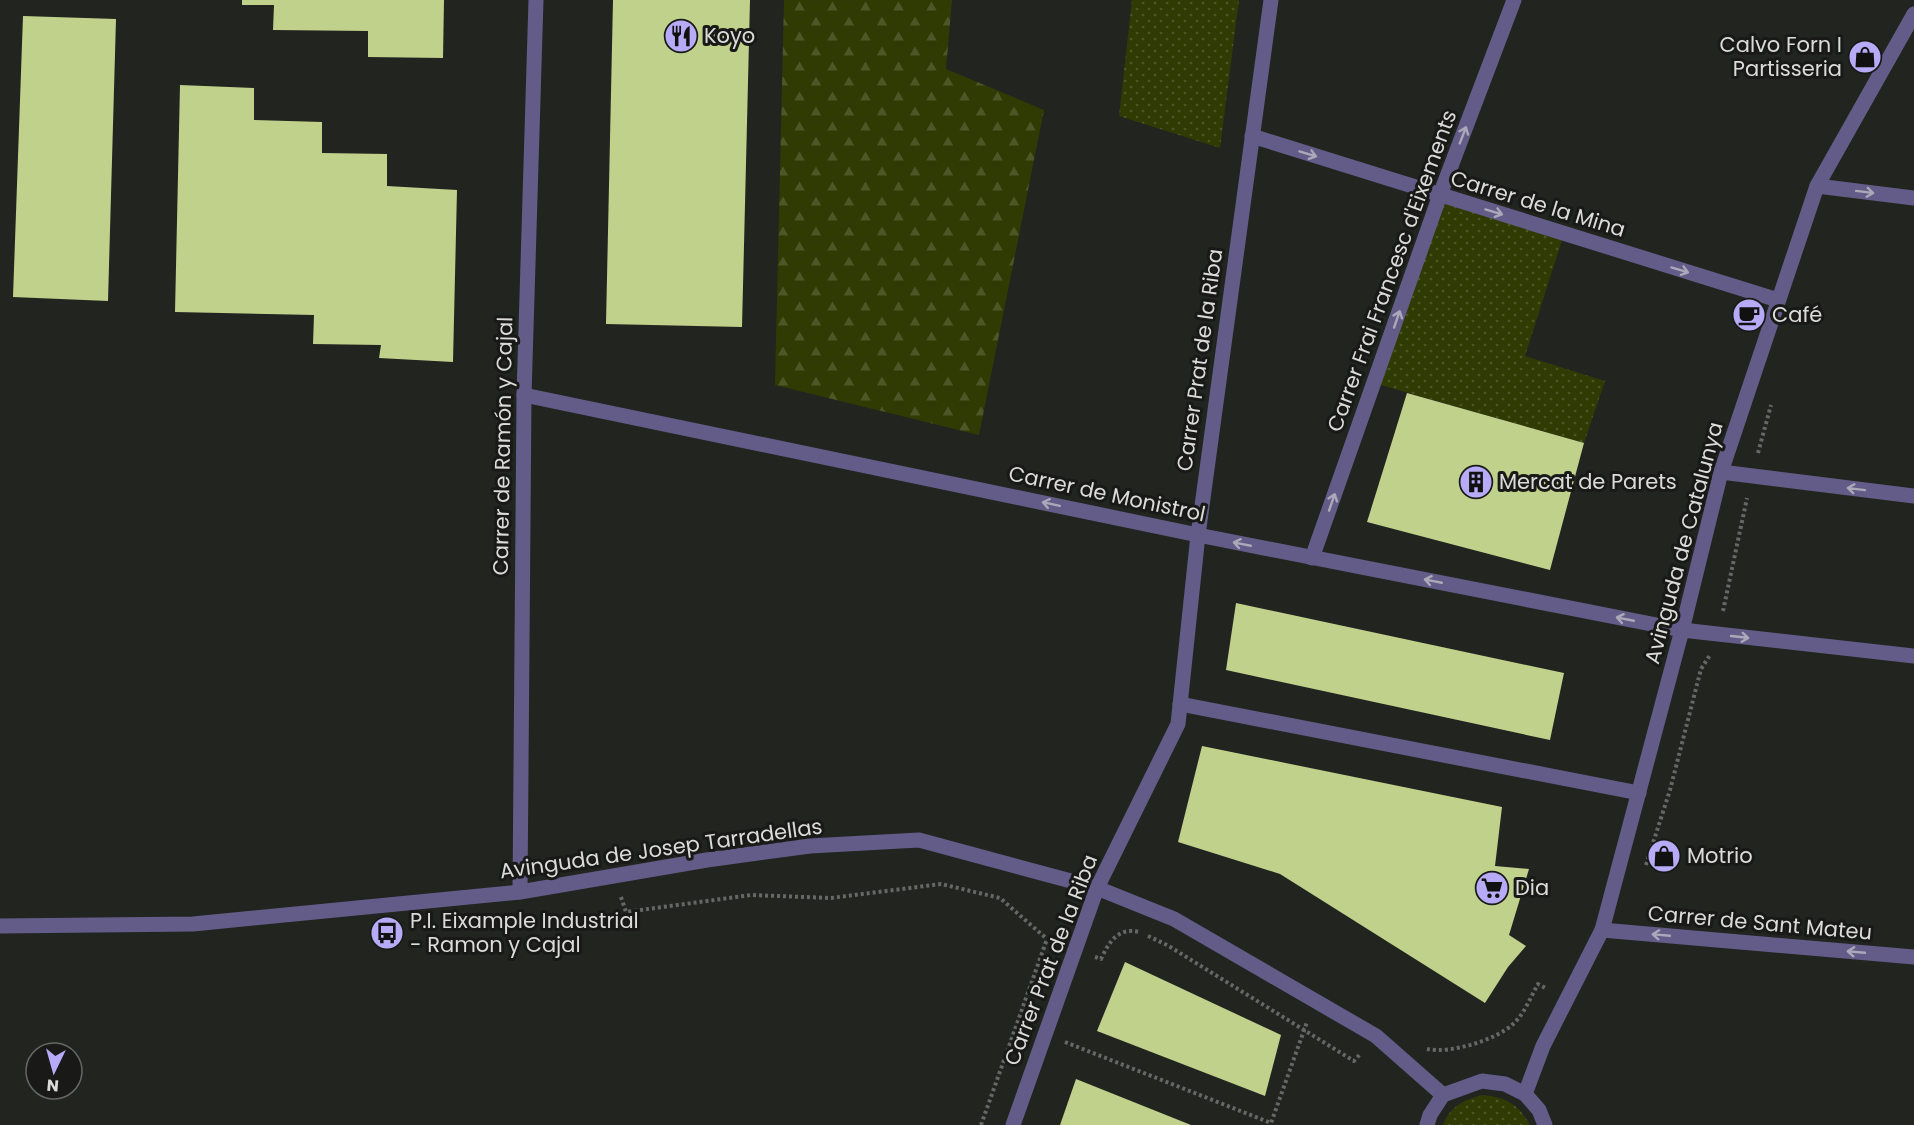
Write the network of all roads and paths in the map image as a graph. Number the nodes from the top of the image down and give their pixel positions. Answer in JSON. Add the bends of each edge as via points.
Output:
{"nodes":[{"id":1,"x":536,"y":0,"type":"edge"},
{"id":2,"x":1270,"y":0,"type":"edge"},
{"id":3,"x":1514,"y":0,"type":"edge"},
{"id":4,"x":1914,"y":14,"type":"edge"},
{"id":5,"x":1252,"y":136,"type":"junction"},
{"id":6,"x":1817,"y":186,"type":"junction"},
{"id":7,"x":1440,"y":195,"type":"junction"},
{"id":8,"x":1914,"y":198,"type":"edge"},
{"id":9,"x":1778,"y":300,"type":"junction"},
{"id":10,"x":524,"y":395,"type":"junction"},
{"id":11,"x":1771,"y":403,"type":"dead end"},
{"id":12,"x":1757,"y":459,"type":"dead end"},
{"id":13,"x":1721,"y":472,"type":"junction"},
{"id":14,"x":1748,"y":492,"type":"dead end"},
{"id":15,"x":1914,"y":496,"type":"edge"},
{"id":16,"x":1198,"y":535,"type":"junction"},
{"id":17,"x":1312,"y":558,"type":"junction"},
{"id":18,"x":1722,"y":614,"type":"dead end"},
{"id":19,"x":1682,"y":630,"type":"junction"},
{"id":20,"x":1715,"y":647,"type":"dead end"},
{"id":21,"x":1914,"y":656,"type":"edge"},
{"id":22,"x":1180,"y":704,"type":"junction"},
{"id":23,"x":1639,"y":793,"type":"junction"},
{"id":24,"x":1643,"y":875,"type":"dead end"},
{"id":25,"x":613,"y":877,"type":"junction"},
{"id":26,"x":1097,"y":888,"type":"junction"},
{"id":27,"x":520,"y":892,"type":"junction"},
{"id":28,"x":0,"y":926,"type":"edge"},
{"id":29,"x":1602,"y":930,"type":"junction"},
{"id":30,"x":1914,"y":957,"type":"edge"},
{"id":31,"x":1101,"y":959,"type":"dead end"},
{"id":32,"x":1538,"y":984,"type":"dead end"},
{"id":33,"x":1314,"y":1001,"type":"junction"},
{"id":34,"x":1304,"y":1030,"type":"junction"},
{"id":35,"x":1045,"y":1034,"type":"junction"},
{"id":36,"x":1418,"y":1044,"type":"dead end"},
{"id":37,"x":1354,"y":1061,"type":"dead end"},
{"id":38,"x":1525,"y":1094,"type":"junction"},
{"id":39,"x":1443,"y":1095,"type":"junction"},
{"id":40,"x":981,"y":1125,"type":"edge"},
{"id":41,"x":1012,"y":1125,"type":"edge"},
{"id":42,"x":1427,"y":1125,"type":"edge"},
{"id":43,"x":1545,"y":1125,"type":"edge"}],
"edges":[{"from":1,"to":10,"type":"street","name":"Carrer de Ramón y Cajal"},
{"from":2,"to":5,"type":"street","name":"Carrer Prat de la Riba"},
{"from":7,"to":3,"type":"street","name":"Carrer Frai Francesc d'Eixements","one_way":true},
{"from":4,"to":6,"type":"street","name":"Avinguda de Catalunya"},
{"from":5,"to":7,"type":"street","name":"Carrer de la Mina","one_way":true},
{"from":5,"to":16,"type":"street","name":"Carrer Prat de la Riba"},
{"from":6,"to":8,"type":"street","one_way":true},
{"from":6,"to":9,"type":"street","name":"Avinguda de Catalunya"},
{"from":7,"to":9,"type":"street","name":"Carrer de la Mina","one_way":true},
{"from":17,"to":7,"type":"street","name":"Carrer Frai Francesc d'Eixements","one_way":true},
{"from":9,"to":13,"type":"street","name":"Avinguda de Catalunya"},
{"from":16,"to":10,"type":"street","name":"Carrer de Monistrol","one_way":true},
{"from":10,"to":27,"type":"street","name":"Carrer de Ramón y Cajal"},
{"from":11,"to":12,"type":"path"},
{"from":15,"to":13,"type":"street","one_way":true},
{"from":13,"to":19,"type":"street","name":"Avinguda de Catalunya"},
{"from":14,"to":18,"type":"path"},
{"from":17,"to":16,"type":"street","name":"Carrer de Monistrol","one_way":true},
{"from":16,"to":22,"type":"street","name":"Carrer Prat de la Riba"},
{"from":19,"to":17,"type":"street","name":"Carrer de Monistrol","one_way":true},
{"from":19,"to":21,"type":"street","name":"Carrer de Monistrol","one_way":true},
{"from":19,"to":23,"type":"street","name":"Avinguda de Catalunya"},
{"from":20,"to":24,"type":"path","via":[[1701,669]]},
{"from":22,"to":23,"type":"street"},
{"from":22,"to":26,"type":"street","name":"Carrer Prat de la Riba","via":[[1178,724]]},
{"from":23,"to":29,"type":"street","name":"Avinguda de Catalunya"},
{"from":25,"to":26,"type":"street","name":"Avinguda de Josep Tarradellas","via":[[810,846],[919,840]]},
{"from":25,"to":27,"type":"street","name":"Avinguda de Josep Tarradellas"},
{"from":25,"to":40,"type":"path","via":[[626,912],[751,895],[831,898],[942,884],[999,898],[1047,939]]},
{"from":26,"to":33,"type":"street","name":"Avinguda de Josep Tarradellas","via":[[1174,919]]},
{"from":26,"to":35,"type":"street","name":"Carrer Prat de la Riba"},
{"from":27,"to":28,"type":"street","name":"Avinguda de Josep Tarradellas","via":[[193,924]]},
{"from":30,"to":29,"type":"street","name":"Carrer de Sant Mateu","one_way":true},
{"from":29,"to":38,"type":"street","name":"Avinguda de Catalunya","via":[[1543,1046]]},
{"from":31,"to":34,"type":"path","via":[[1115,936],[1125,930],[1140,932]]},
{"from":32,"to":36,"type":"path","via":[[1522,1014],[1500,1032],[1445,1051]]},
{"from":33,"to":34,"type":"path"},
{"from":33,"to":39,"type":"street","name":"Avinguda de Josep Tarradellas","via":[[1376,1036]]},
{"from":34,"to":35,"type":"path","via":[[1271,1123]]},
{"from":34,"to":37,"type":"path"},
{"from":35,"to":41,"type":"street","name":"Carrer Prat de la Riba"},
{"from":38,"to":39,"type":"street","via":[[1505,1084],[1482,1081]]},
{"from":38,"to":43,"type":"street","via":[[1539,1110]]},
{"from":39,"to":42,"type":"street"}]}
